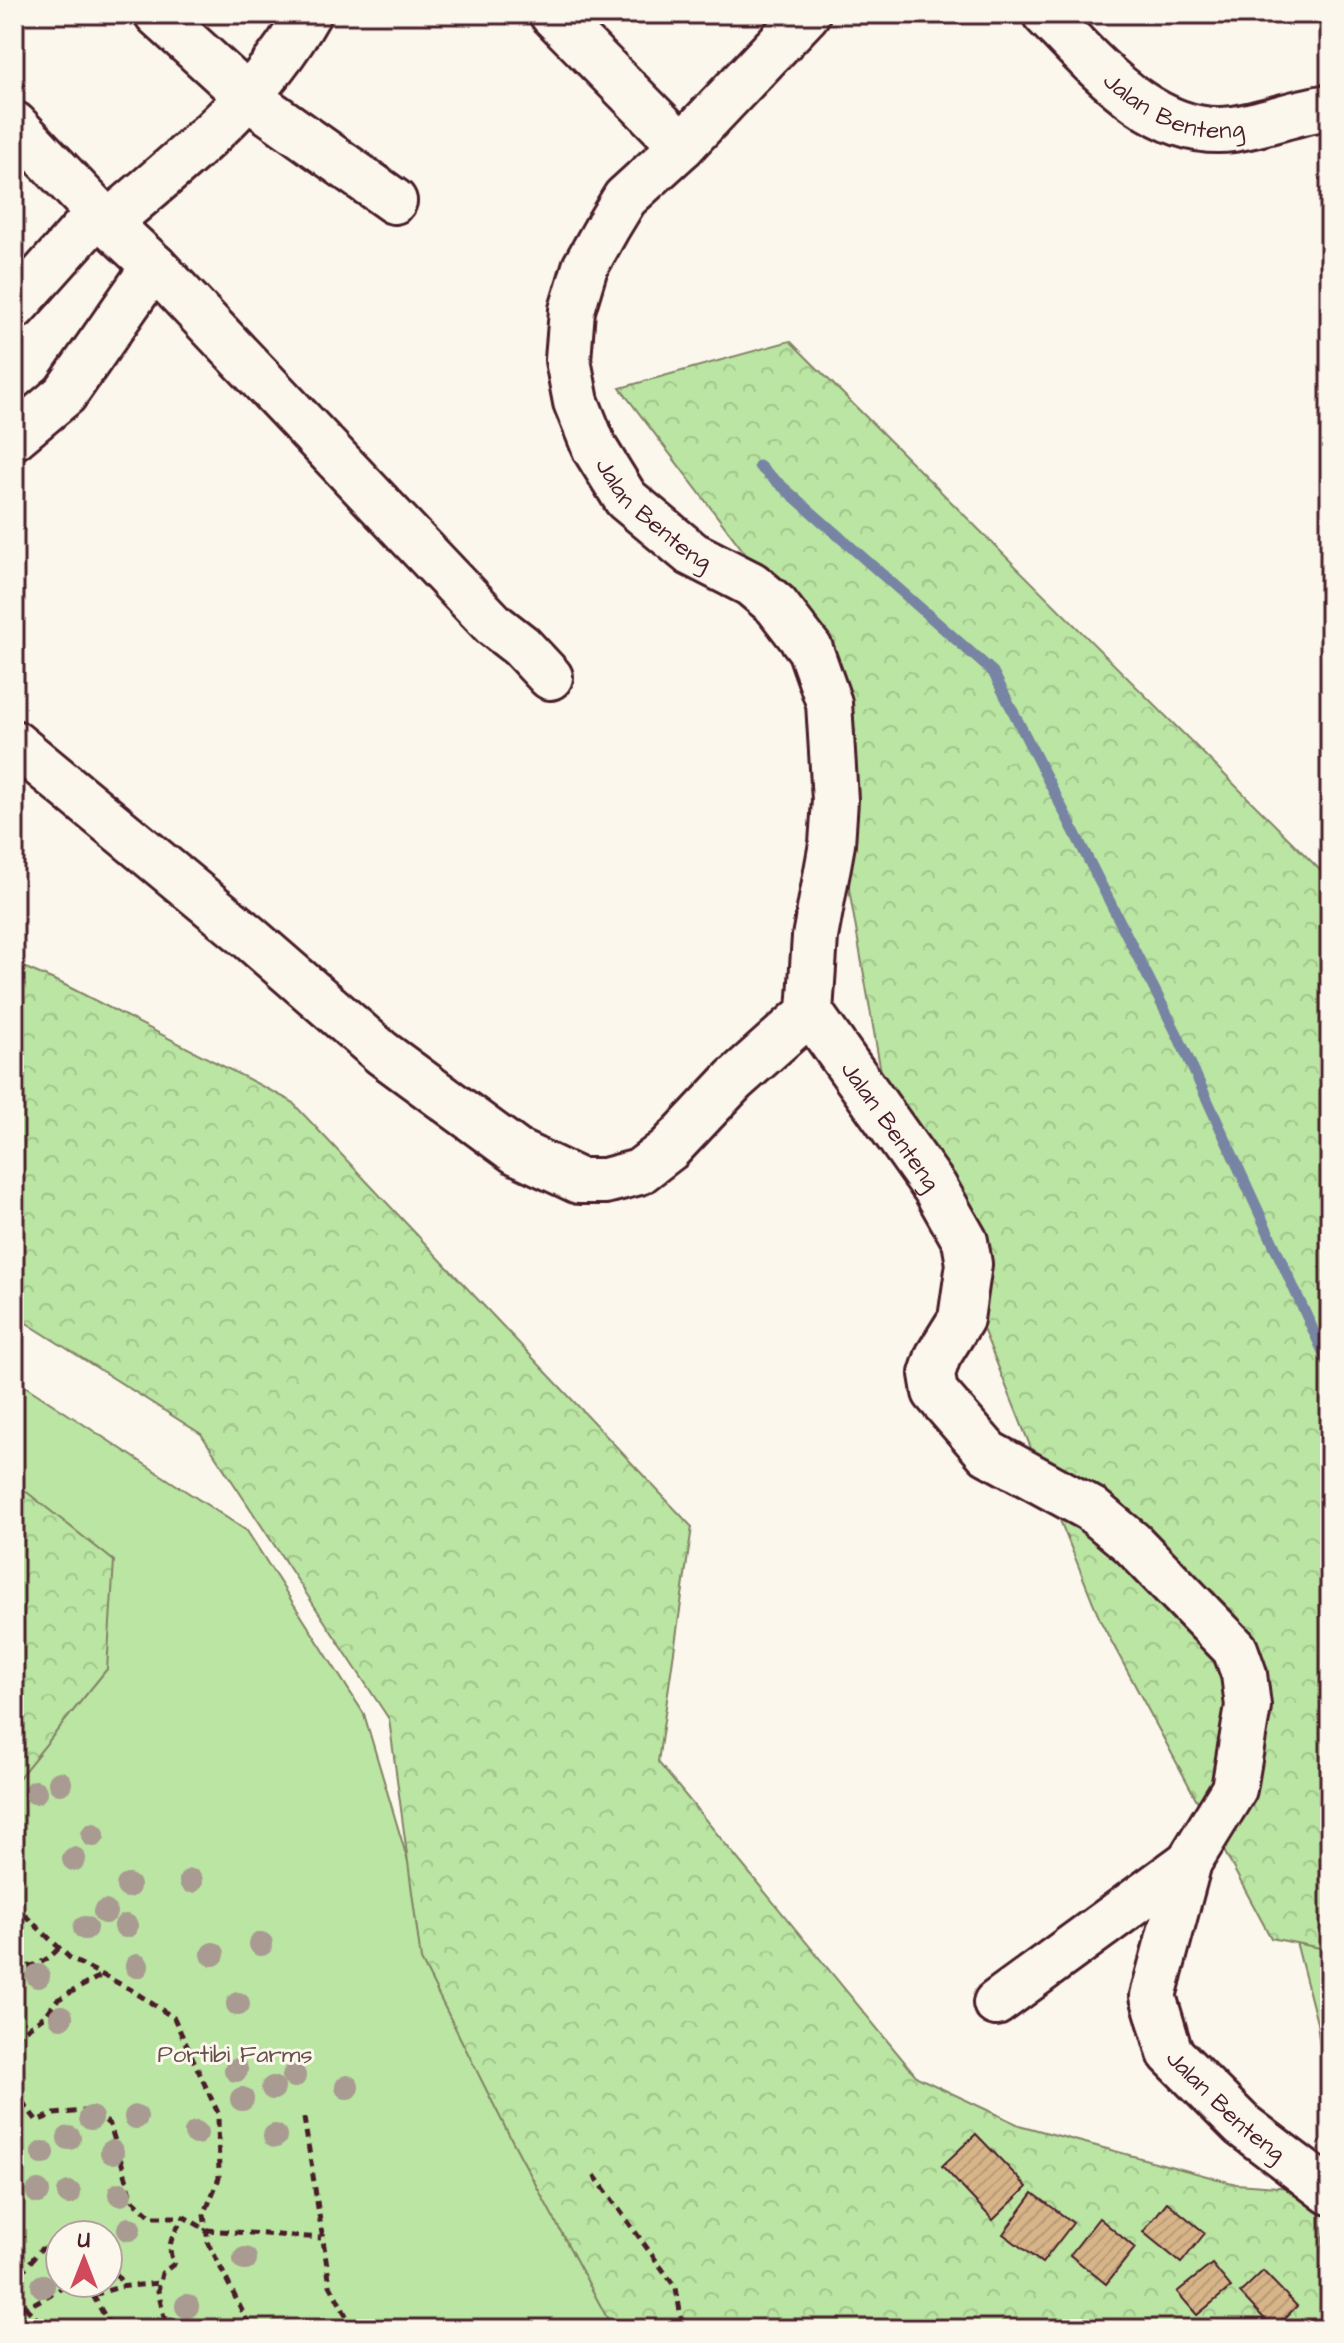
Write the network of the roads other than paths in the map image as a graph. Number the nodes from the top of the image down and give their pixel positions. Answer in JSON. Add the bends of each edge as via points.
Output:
{"nodes":[{"id":1,"x":157,"y":14,"type":"edge"},
{"id":2,"x":308,"y":14,"type":"edge"},
{"id":3,"x":552,"y":14,"type":"edge"},
{"id":4,"x":807,"y":14,"type":"edge"},
{"id":5,"x":1045,"y":14,"type":"edge"},
{"id":6,"x":249,"y":98,"type":"junction"},
{"id":7,"x":1330,"y":107,"type":"edge"},
{"id":8,"x":14,"y":124,"type":"edge"},
{"id":9,"x":682,"y":146,"type":"junction"},
{"id":10,"x":394,"y":201,"type":"dead end"},
{"id":11,"x":103,"y":218,"type":"junction"},
{"id":12,"x":154,"y":266,"type":"junction"},
{"id":13,"x":14,"y":307,"type":"edge"},
{"id":14,"x":14,"y":437,"type":"edge"},
{"id":15,"x":550,"y":677,"type":"dead end"},
{"id":16,"x":14,"y":743,"type":"edge"},
{"id":17,"x":810,"y":1012,"type":"junction"},
{"id":18,"x":1189,"y":1862,"type":"junction"},
{"id":19,"x":996,"y":2003,"type":"dead end"},
{"id":20,"x":1330,"y":2192,"type":"edge"}],
"edges":[{"from":1,"to":6,"type":"street"},
{"from":2,"to":6,"type":"street"},
{"from":3,"to":9,"type":"street"},
{"from":4,"to":9,"type":"street","name":"Jalan Benteng"},
{"from":5,"to":7,"type":"street","name":"Jalan Benteng","via":[[1141,105],[1166,120],[1205,130],[1233,129]]},
{"from":6,"to":10,"type":"street"},
{"from":6,"to":11,"type":"street","via":[[216,132]]},
{"from":8,"to":11,"type":"street"},
{"from":9,"to":17,"type":"street","name":"Jalan Benteng","via":[[625,198],[585,267],[572,310],[568,360],[576,402],[595,449],[626,499],[692,554],[751,584],[776,605],[810,649],[829,703],[835,800]]},
{"from":11,"to":12,"type":"street"},
{"from":11,"to":13,"type":"street"},
{"from":12,"to":14,"type":"street","via":[[65,394]]},
{"from":12,"to":15,"type":"street","via":[[494,625]]},
{"from":16,"to":17,"type":"street","via":[[382,1053],[517,1152],[579,1181],[622,1178],[649,1164]]},
{"from":17,"to":18,"type":"street","name":"Jalan Benteng","via":[[950,1211],[965,1241],[969,1264],[961,1319],[938,1356],[932,1374],[935,1392],[988,1453],[1091,1509],[1132,1543],[1235,1649],[1248,1706],[1234,1789]]},
{"from":18,"to":19,"type":"street"},
{"from":18,"to":20,"type":"street","name":"Jalan Benteng","via":[[1153,1996],[1170,2053],[1242,2125]]}]}
